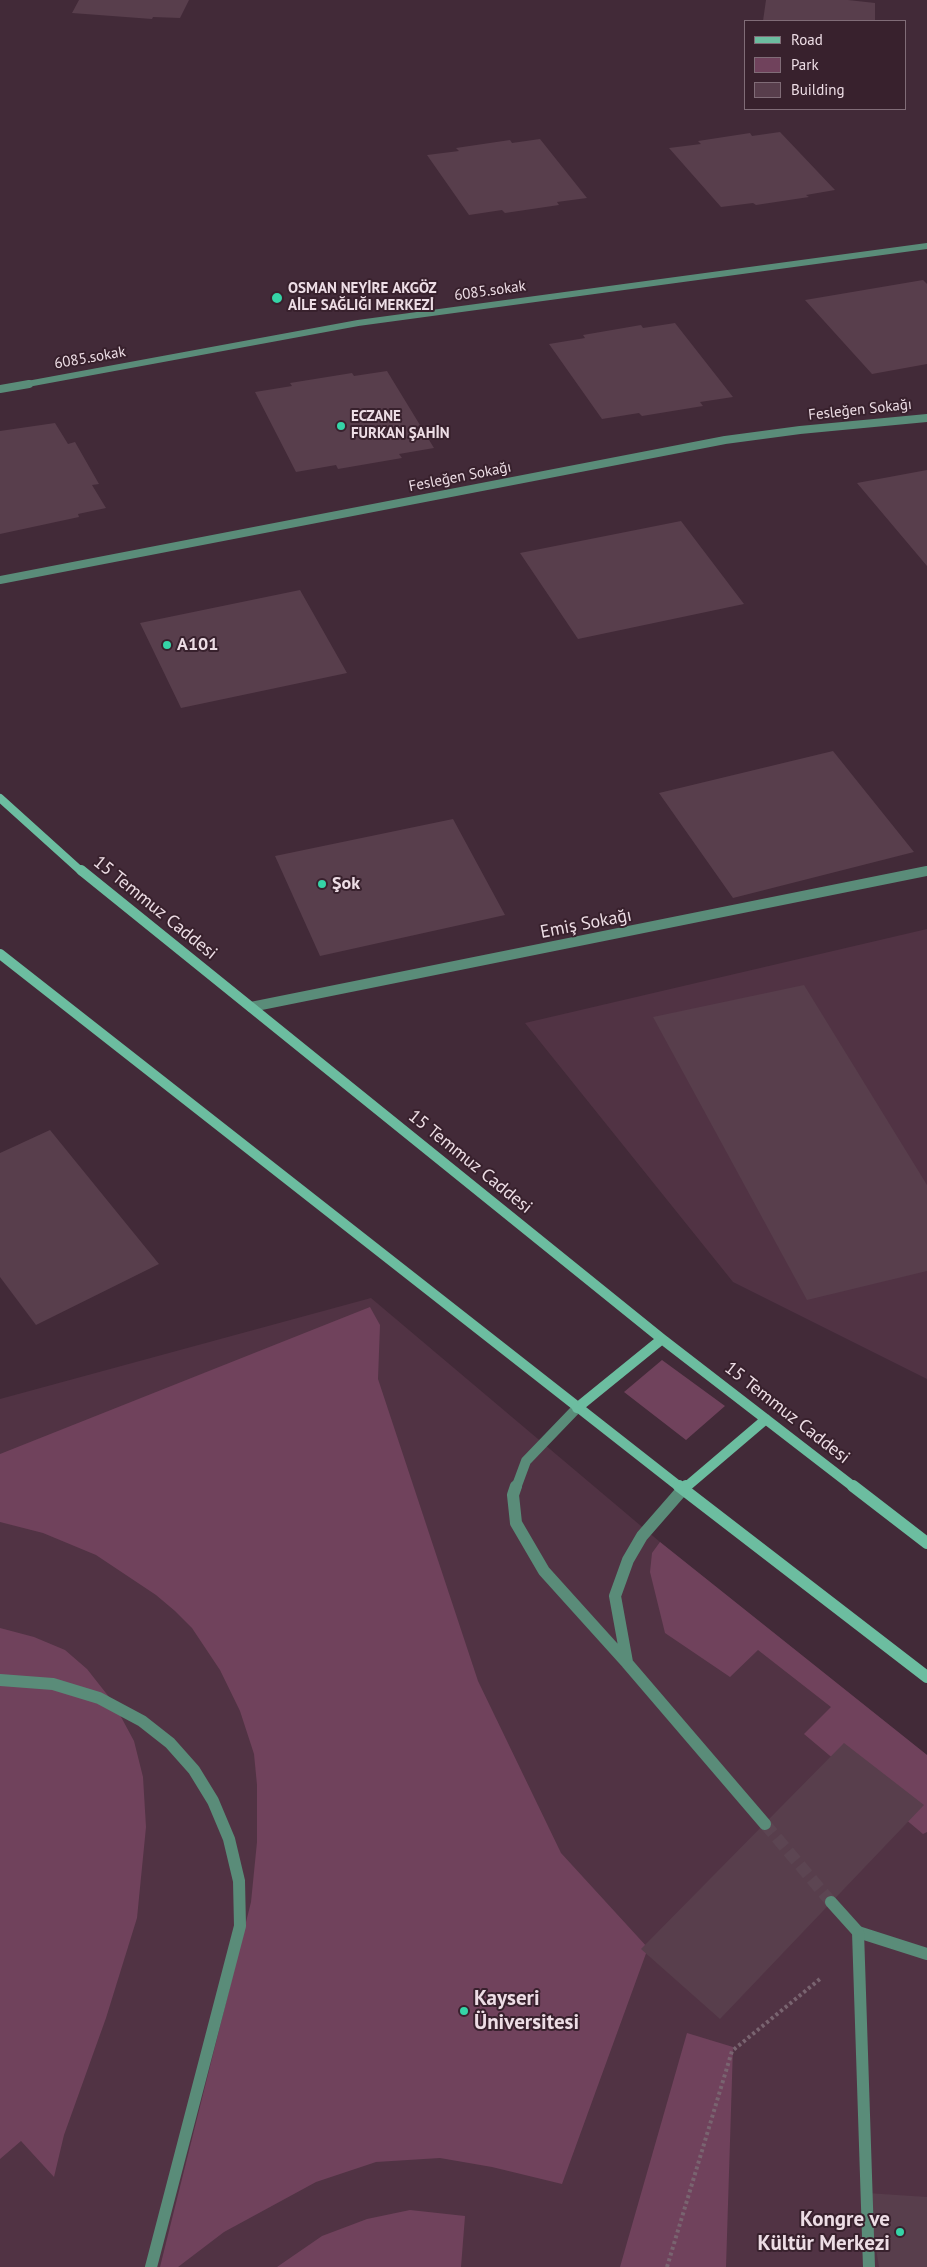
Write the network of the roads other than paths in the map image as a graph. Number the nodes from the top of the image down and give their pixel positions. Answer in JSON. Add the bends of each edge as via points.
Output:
{"nodes":[{"id":1,"x":927,"y":246,"type":"edge"},
{"id":2,"x":0,"y":389,"type":"edge"},
{"id":3,"x":927,"y":418,"type":"edge"},
{"id":4,"x":0,"y":580,"type":"edge"},
{"id":5,"x":0,"y":798,"type":"edge"},
{"id":6,"x":927,"y":871,"type":"edge"},
{"id":7,"x":0,"y":954,"type":"edge"},
{"id":8,"x":251,"y":1007,"type":"junction"},
{"id":9,"x":662,"y":1339,"type":"junction"},
{"id":10,"x":577,"y":1408,"type":"junction"},
{"id":11,"x":766,"y":1419,"type":"junction"},
{"id":12,"x":683,"y":1489,"type":"junction"},
{"id":13,"x":927,"y":1543,"type":"edge"},
{"id":14,"x":627,"y":1663,"type":"junction"},
{"id":15,"x":927,"y":1677,"type":"edge"},
{"id":16,"x":0,"y":1680,"type":"edge"},
{"id":17,"x":765,"y":1824,"type":"tunnel mouth"},
{"id":18,"x":831,"y":1902,"type":"tunnel mouth"},
{"id":19,"x":858,"y":1932,"type":"junction"},
{"id":20,"x":927,"y":1954,"type":"edge"},
{"id":21,"x":151,"y":2267,"type":"edge"},
{"id":22,"x":869,"y":2267,"type":"edge"}],
"edges":[{"from":1,"to":2,"type":"street","name":"6085.sokak","via":[[358,323]]},
{"from":3,"to":4,"type":"street","name":"Fesleğen Sokağı","via":[[726,440]]},
{"from":5,"to":8,"type":"main road","name":"15 Temmuz Caddesi","via":[[105,892]]},
{"from":6,"to":8,"type":"street","name":"Emiş Sokağı"},
{"from":7,"to":10,"type":"main road"},
{"from":8,"to":9,"type":"main road","name":"15 Temmuz Caddesi"},
{"from":9,"to":10,"type":"main road"},
{"from":9,"to":11,"type":"main road","name":"15 Temmuz Caddesi"},
{"from":10,"to":12,"type":"main road"},
{"from":10,"to":14,"type":"street","via":[[526,1461],[513,1495],[516,1523],[544,1571]]},
{"from":11,"to":12,"type":"main road"},
{"from":11,"to":13,"type":"main road","name":"15 Temmuz Caddesi"},
{"from":12,"to":14,"type":"street","via":[[642,1536],[628,1560],[615,1596]]},
{"from":12,"to":15,"type":"main road"},
{"from":14,"to":17,"type":"street"},
{"from":16,"to":21,"type":"street","via":[[53,1684],[99,1698],[142,1721],[170,1743],[194,1770],[213,1801],[229,1839],[239,1881],[240,1926]]},
{"from":18,"to":19,"type":"street"},
{"from":19,"to":20,"type":"street"},
{"from":19,"to":22,"type":"street"}]}
